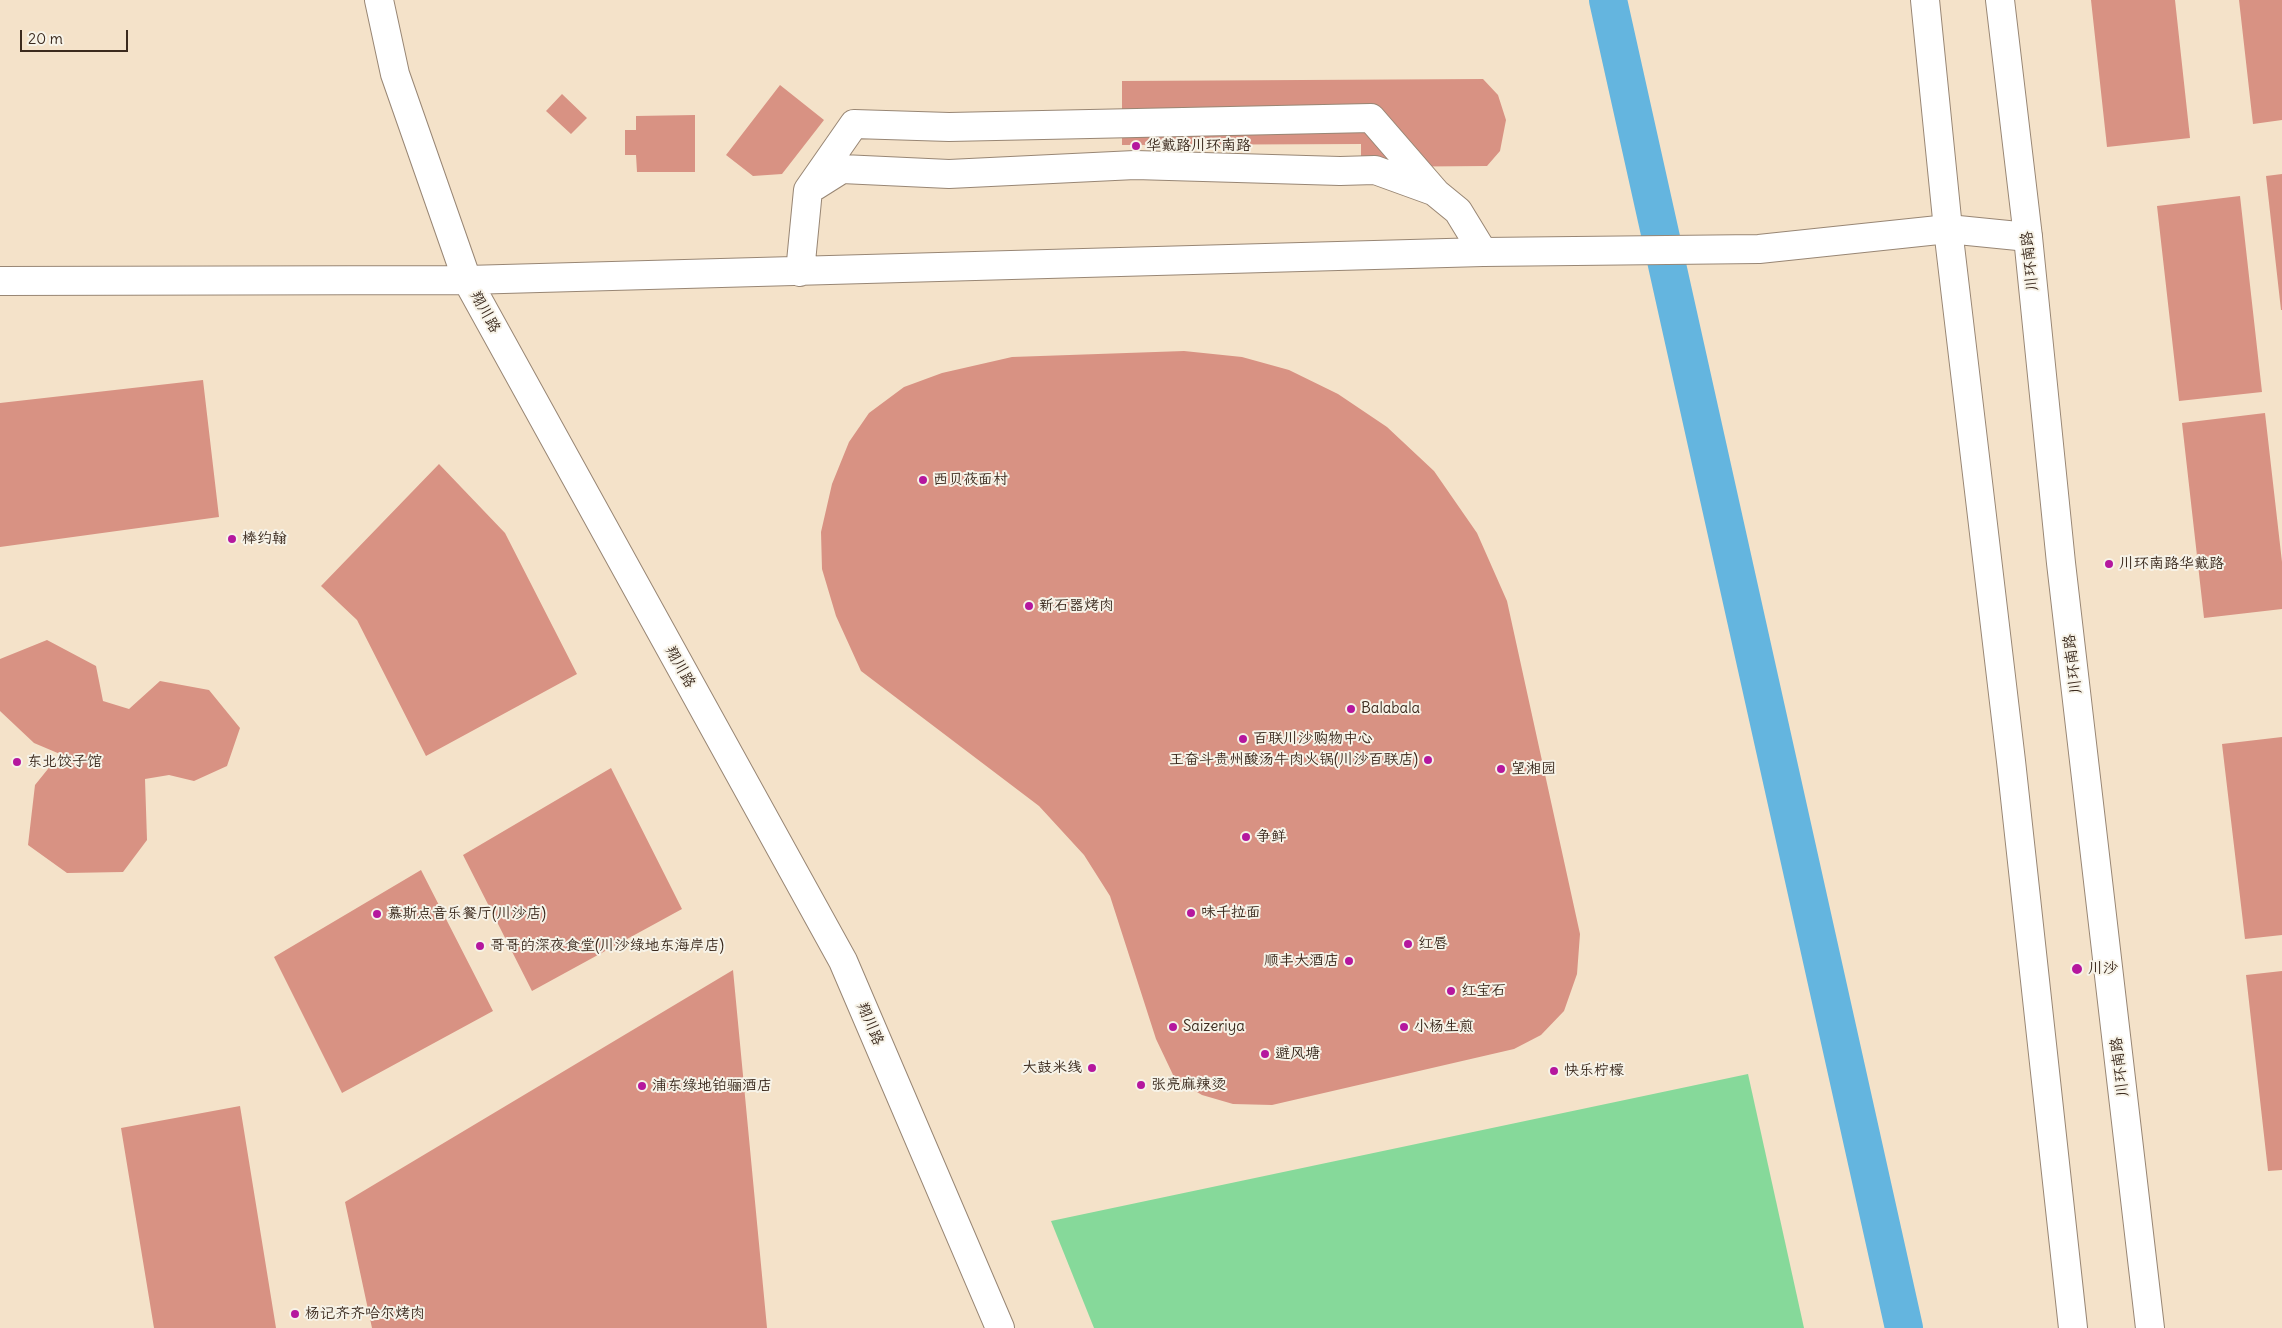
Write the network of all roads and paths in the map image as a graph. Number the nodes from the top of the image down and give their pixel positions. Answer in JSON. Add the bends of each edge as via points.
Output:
{"nodes":[{"id":1,"x":1925,"y":0,"type":"edge"},
{"id":2,"x":2000,"y":0,"type":"edge"},
{"id":3,"x":382,"y":11,"type":"edge"},
{"id":4,"x":808,"y":190,"type":"junction"},
{"id":5,"x":1436,"y":193,"type":"junction"},
{"id":6,"x":1948,"y":229,"type":"junction"},
{"id":7,"x":2028,"y":237,"type":"junction"},
{"id":8,"x":1483,"y":252,"type":"junction"},
{"id":9,"x":800,"y":272,"type":"junction"},
{"id":10,"x":467,"y":280,"type":"junction"},
{"id":11,"x":0,"y":281,"type":"edge"},
{"id":12,"x":1000,"y":1328,"type":"edge"},
{"id":13,"x":2073,"y":1328,"type":"edge"},
{"id":14,"x":2150,"y":1328,"type":"edge"}],
"edges":[{"from":1,"to":6,"type":"street"},
{"from":2,"to":7,"type":"street","name":"川环南路"},
{"from":3,"to":10,"type":"street","name":"翔川路","via":[[395,74]]},
{"from":4,"to":5,"type":"street","via":[[842,169],[949,174],[1135,165],[1375,170]]},
{"from":4,"to":5,"type":"street","via":[[854,124],[949,127],[1371,118]]},
{"from":4,"to":9,"type":"street"},
{"from":5,"to":8,"type":"street","via":[[1458,212]]},
{"from":6,"to":7,"type":"street"},
{"from":6,"to":8,"type":"street","via":[[1759,249]]},
{"from":6,"to":13,"type":"street"},
{"from":7,"to":14,"type":"street","name":"川环南路","via":[[2061,563]]},
{"from":8,"to":9,"type":"street"},
{"from":9,"to":10,"type":"street"},
{"from":10,"to":11,"type":"street"},
{"from":10,"to":12,"type":"street","name":"翔川路","via":[[843,961]]}]}
